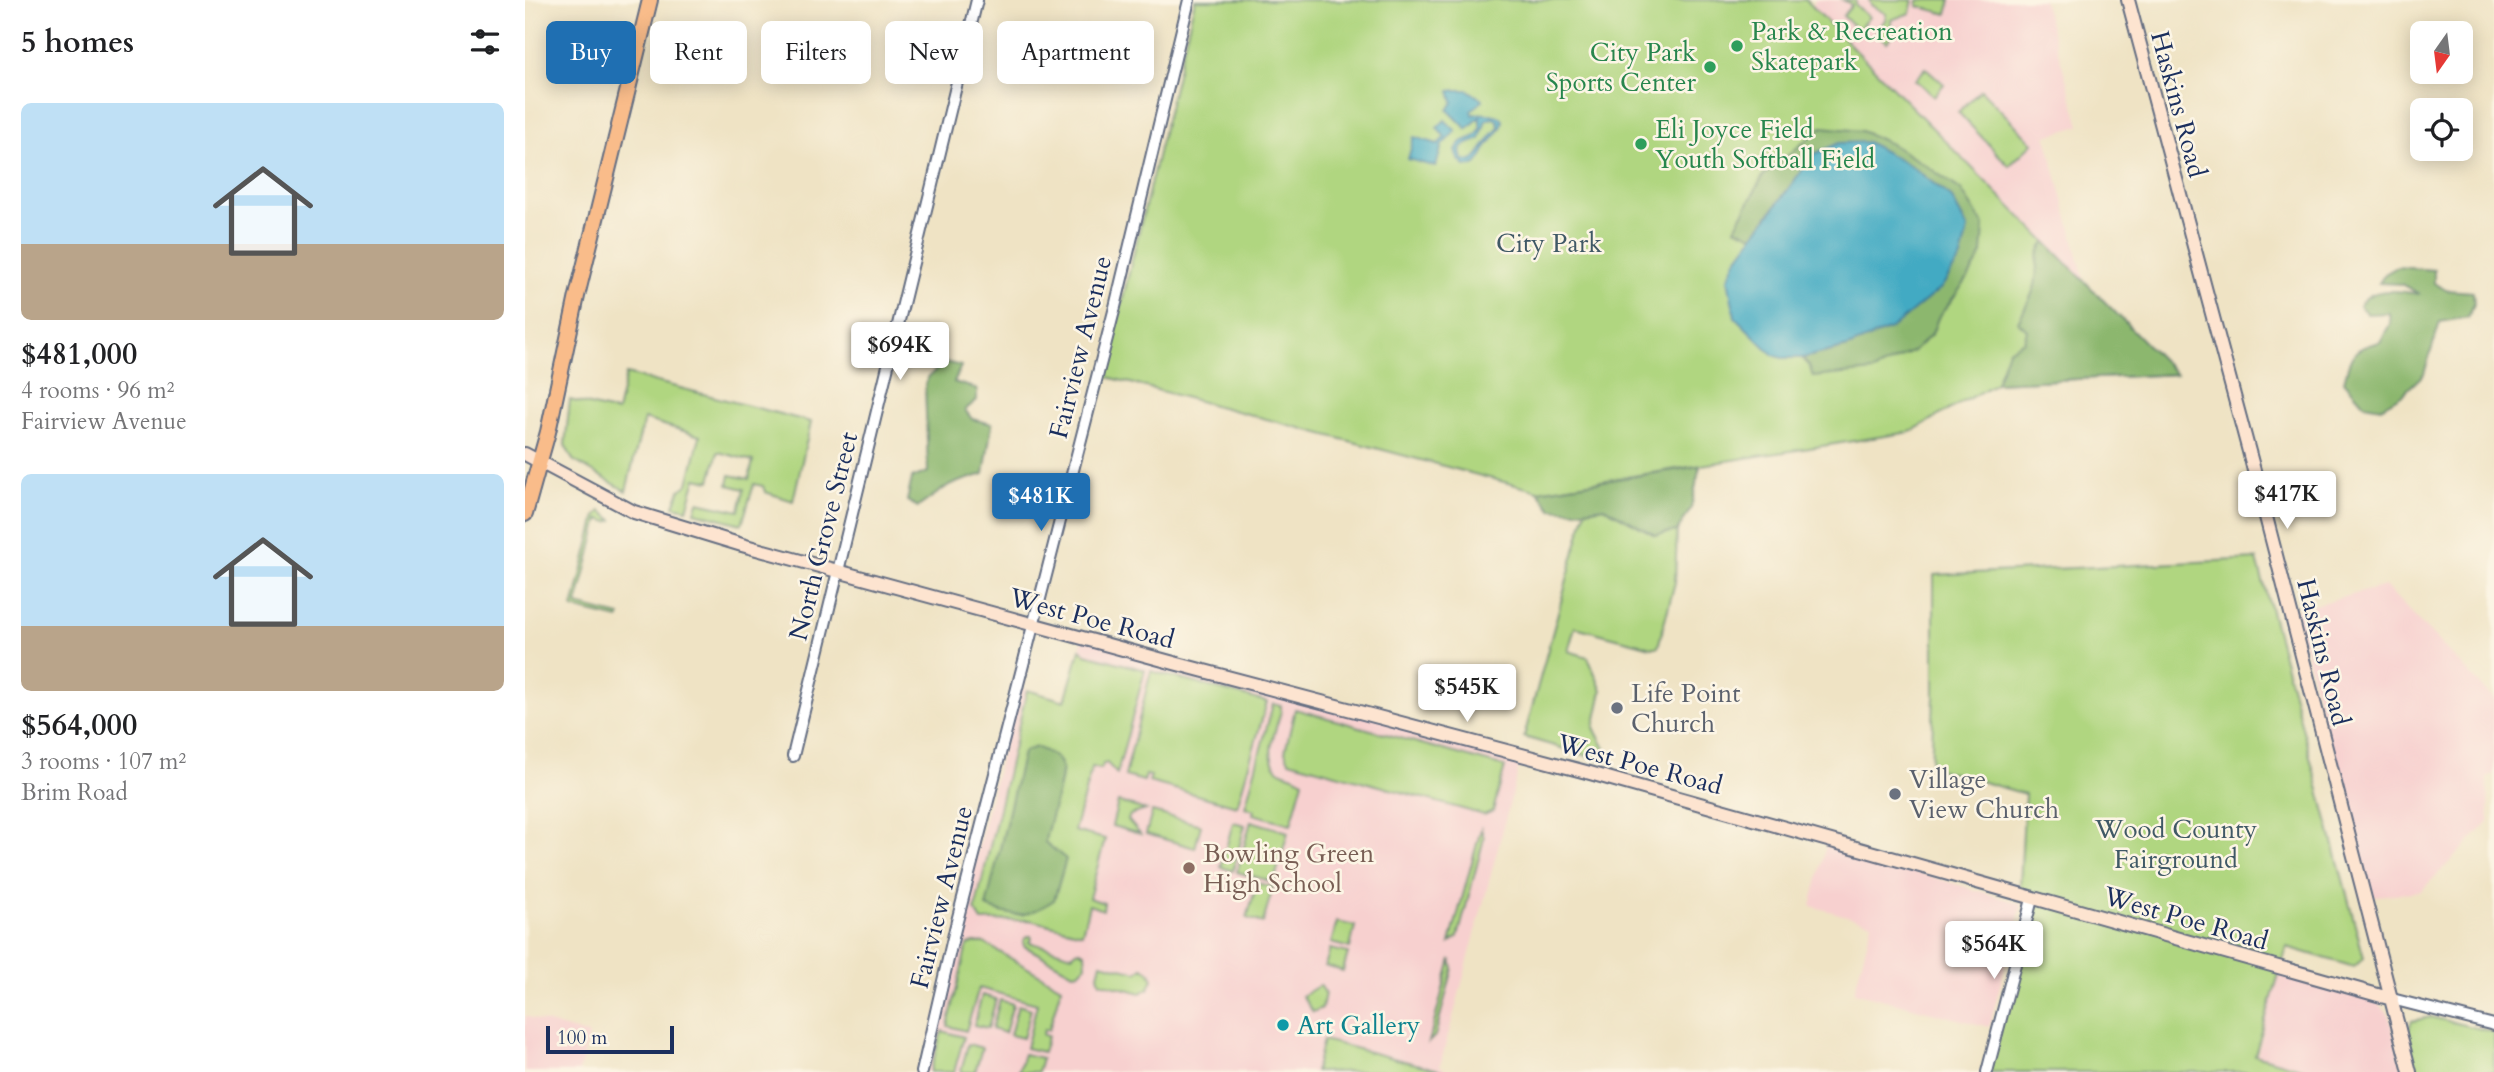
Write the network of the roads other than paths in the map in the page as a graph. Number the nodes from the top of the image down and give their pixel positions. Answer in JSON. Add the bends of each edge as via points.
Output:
{"nodes":[{"id":1,"x":650,"y":0,"type":"edge"},
{"id":2,"x":977,"y":0,"type":"edge"},
{"id":3,"x":1189,"y":0,"type":"edge"},
{"id":4,"x":2128,"y":0,"type":"edge"},
{"id":5,"x":525,"y":454,"type":"edge"},
{"id":6,"x":539,"y":462,"type":"junction"},
{"id":7,"x":525,"y":514,"type":"edge"},
{"id":8,"x":837,"y":573,"type":"junction"},
{"id":9,"x":1034,"y":625,"type":"junction"},
{"id":10,"x":793,"y":756,"type":"dead end"},
{"id":11,"x":2032,"y":899,"type":"junction"},
{"id":12,"x":2392,"y":999,"type":"junction"},
{"id":13,"x":2494,"y":1026,"type":"edge"},
{"id":14,"x":922,"y":1072,"type":"edge"},
{"id":15,"x":1987,"y":1072,"type":"edge"},
{"id":16,"x":2410,"y":1072,"type":"edge"}],
"edges":[{"from":1,"to":6,"type":"main road"},
{"from":2,"to":8,"type":"street","name":"North Grove Street"},
{"from":3,"to":9,"type":"street","name":"Fairview Avenue"},
{"from":4,"to":12,"type":"main road","name":"Haskins Road"},
{"from":5,"to":6,"type":"main road","name":"West Poe Road"},
{"from":6,"to":7,"type":"main road"},
{"from":6,"to":8,"type":"main road","name":"West Poe Road","via":[[634,512]]},
{"from":8,"to":9,"type":"main road","name":"West Poe Road"},
{"from":8,"to":10,"type":"street","name":"North Grove Street"},
{"from":9,"to":11,"type":"main road","name":"West Poe Road","via":[[1590,773]]},
{"from":9,"to":14,"type":"street","name":"Fairview Avenue"},
{"from":11,"to":12,"type":"main road","name":"West Poe Road"},
{"from":11,"to":15,"type":"street"},
{"from":12,"to":13,"type":"street","name":"West Poe Road"},
{"from":12,"to":16,"type":"main road","name":"Haskins Road"}]}
